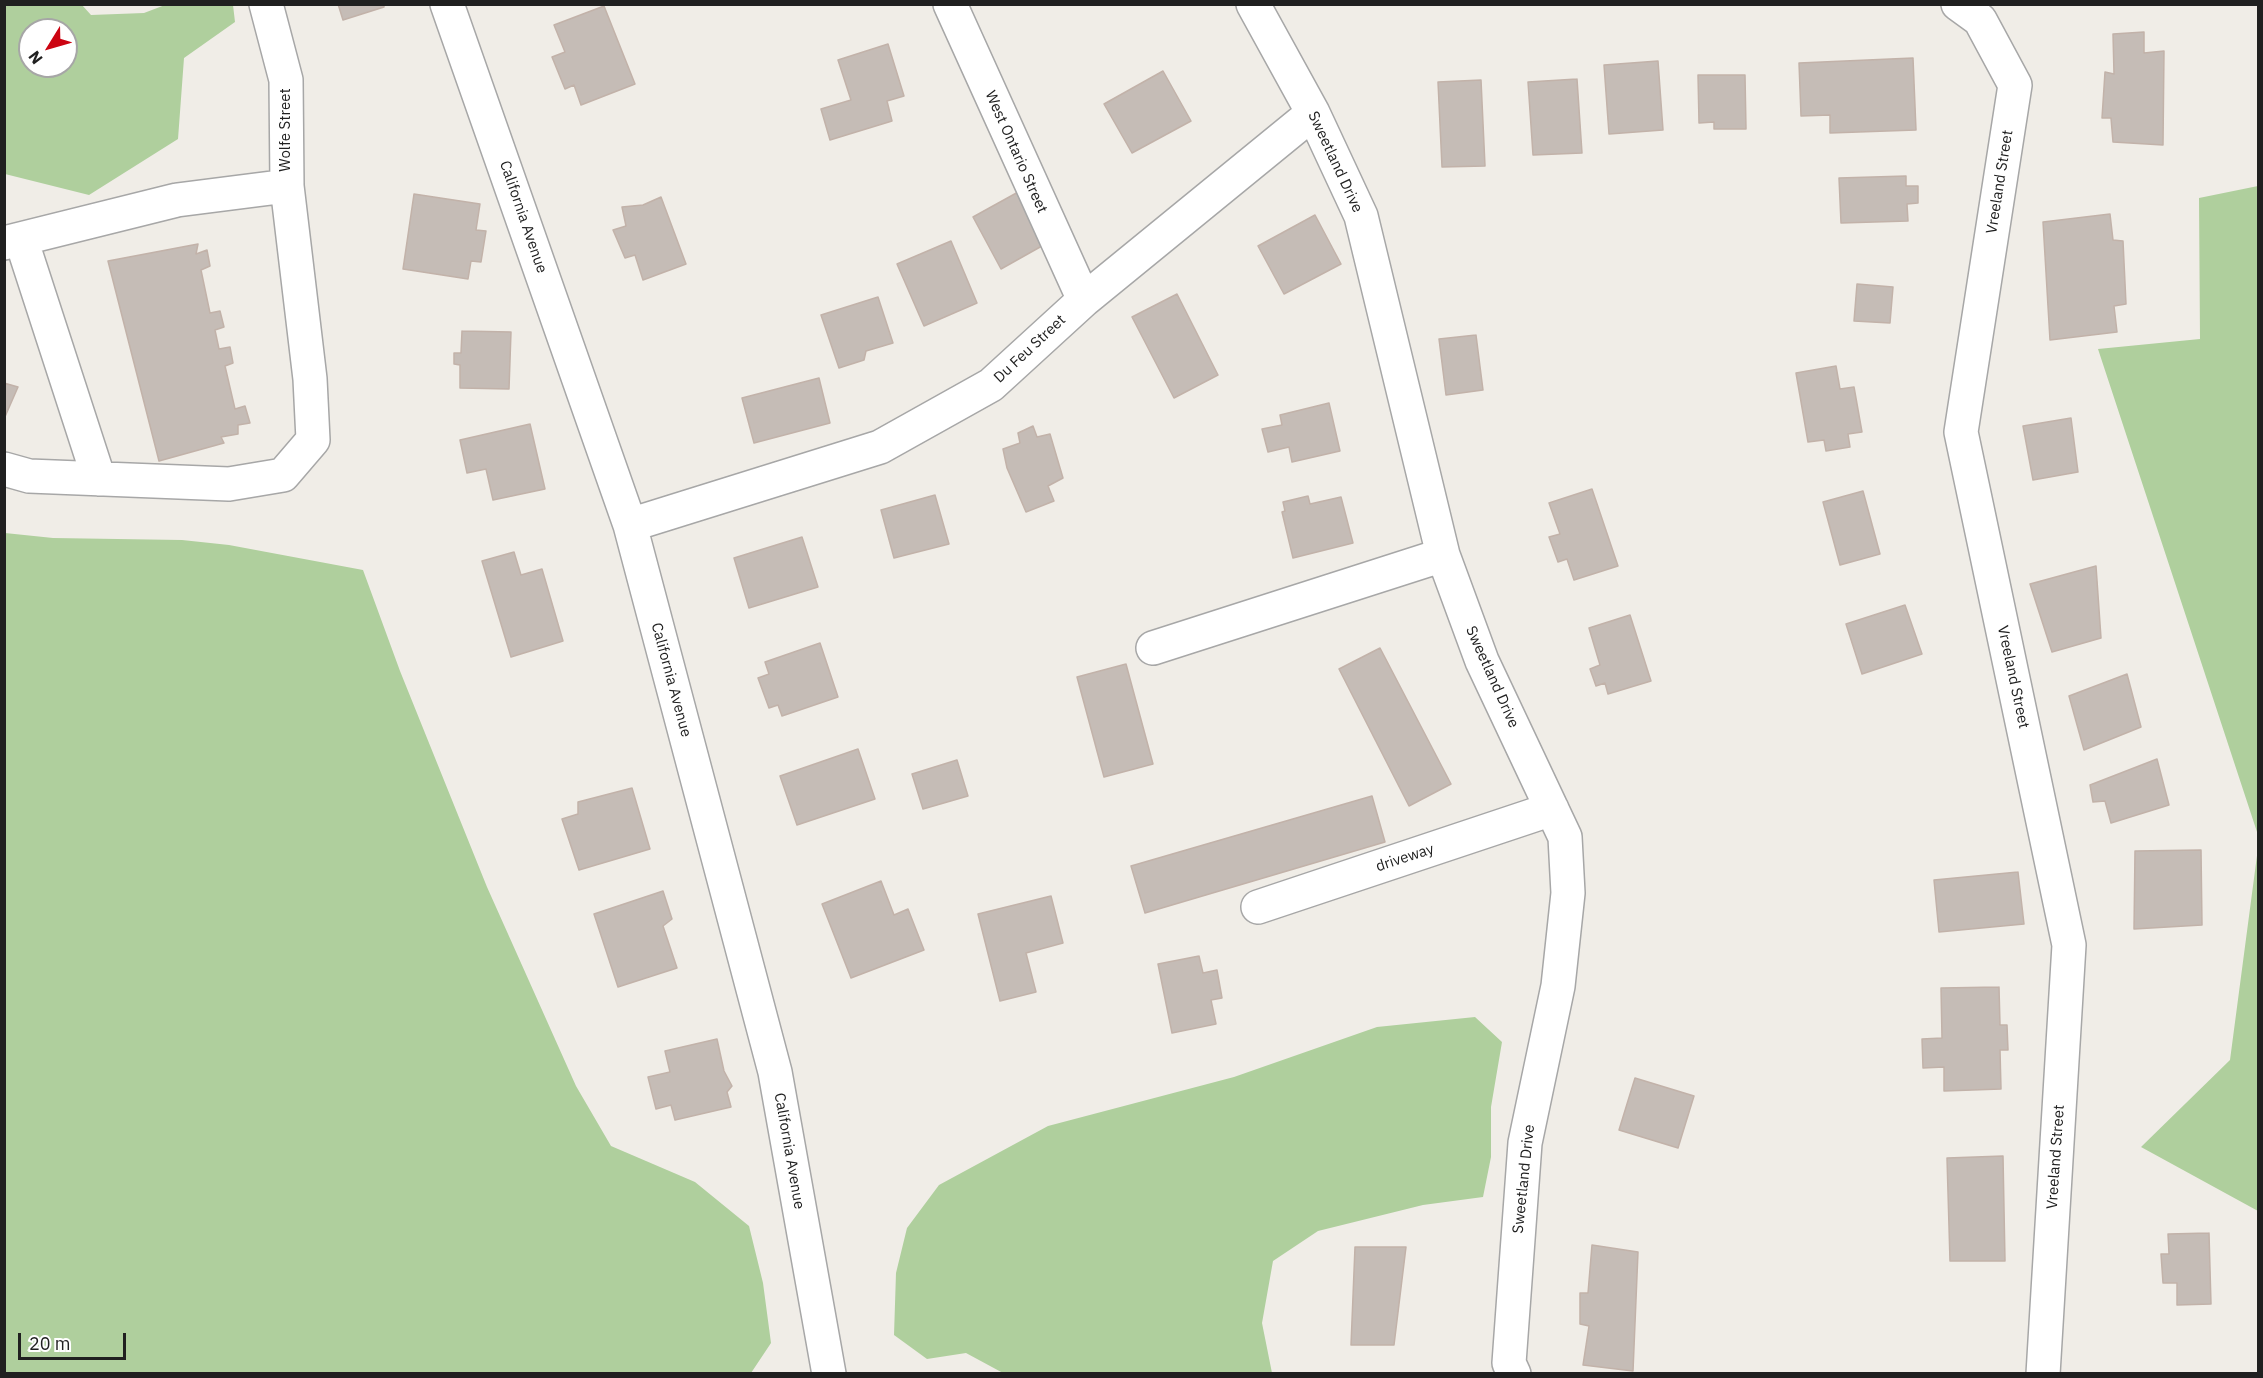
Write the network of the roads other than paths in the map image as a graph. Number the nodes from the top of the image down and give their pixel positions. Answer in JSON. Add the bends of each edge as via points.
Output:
{"nodes":[{"id":1,"x":266,"y":4,"type":"edge"},
{"id":2,"x":447,"y":4,"type":"edge"},
{"id":3,"x":950,"y":4,"type":"edge"},
{"id":4,"x":1253,"y":4,"type":"edge"},
{"id":5,"x":1958,"y":4,"type":"edge"},
{"id":6,"x":1313,"y":113,"type":"junction"},
{"id":7,"x":287,"y":186,"type":"junction"},
{"id":8,"x":13,"y":241,"type":"edge"},
{"id":9,"x":1084,"y":300,"type":"junction"},
{"id":10,"x":4,"y":469,"type":"edge"},
{"id":11,"x":99,"y":479,"type":"junction"},
{"id":12,"x":630,"y":525,"type":"junction"},
{"id":13,"x":1443,"y":555,"type":"junction"},
{"id":14,"x":1153,"y":648,"type":"dead end"},
{"id":15,"x":1552,"y":808,"type":"junction"},
{"id":16,"x":1258,"y":907,"type":"dead end"},
{"id":17,"x":829,"y":1374,"type":"edge"},
{"id":18,"x":1514,"y":1374,"type":"edge"},
{"id":19,"x":2043,"y":1374,"type":"edge"}],
"edges":[{"from":1,"to":7,"type":"street","name":"Wolfe Street","via":[[286,80]]},
{"from":2,"to":12,"type":"street","name":"California Avenue"},
{"from":3,"to":9,"type":"street","name":"West Ontario Street"},
{"from":4,"to":6,"type":"street","name":"Sweetland Drive"},
{"from":5,"to":19,"type":"street","name":"Vreeland Street","via":[[1980,20],[2015,85],[1961,432],[2069,945]]},
{"from":6,"to":9,"type":"street","name":"Du Feu Street"},
{"from":6,"to":13,"type":"street","name":"Sweetland Drive","via":[[1361,216]]},
{"from":7,"to":8,"type":"street","via":[[177,200]]},
{"from":7,"to":11,"type":"street","name":"Wolfe Street","via":[[310,379],[313,440],[283,475],[229,484]]},
{"from":8,"to":11,"type":"street"},
{"from":9,"to":12,"type":"street","name":"Du Feu Street","via":[[991,385],[880,447]]},
{"from":10,"to":11,"type":"street","name":"Wolfe Street","via":[[29,476]]},
{"from":12,"to":17,"type":"street","name":"California Avenue","via":[[775,1072]]},
{"from":13,"to":14,"type":"street"},
{"from":13,"to":15,"type":"street","name":"Sweetland Drive","via":[[1482,661]]},
{"from":15,"to":16,"type":"street","name":"driveway"},
{"from":15,"to":18,"type":"street","name":"Sweetland Drive","via":[[1565,837],[1568,893],[1558,986],[1525,1143],[1509,1363]]}]}
